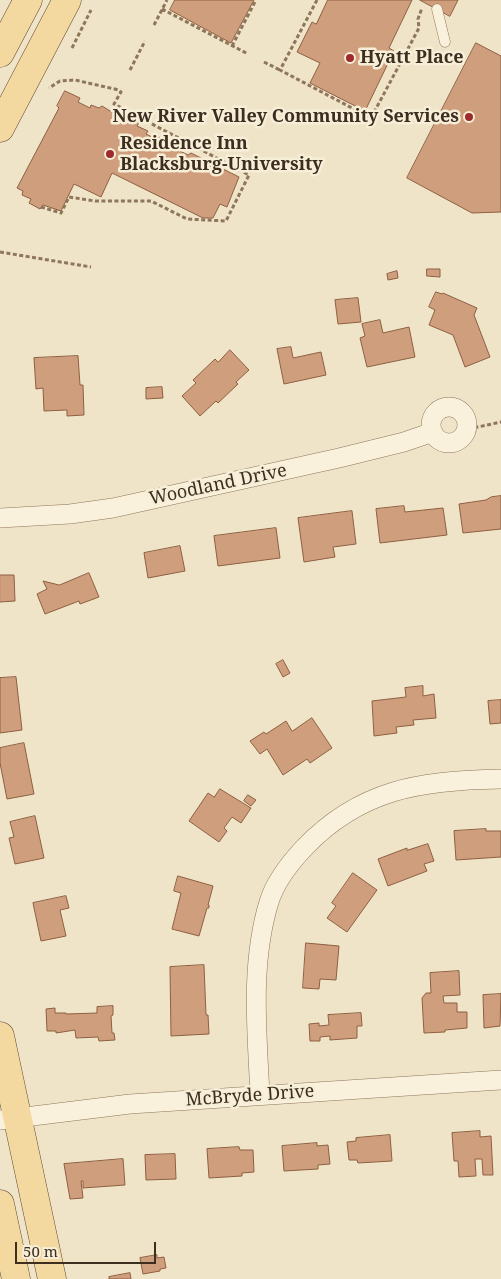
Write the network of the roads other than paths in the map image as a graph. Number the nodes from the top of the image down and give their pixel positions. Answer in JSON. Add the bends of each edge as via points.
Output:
{"nodes":[{"id":1,"x":28,"y":0,"type":"edge"},
{"id":2,"x":79,"y":5,"type":"edge"},
{"id":3,"x":437,"y":9,"type":"dead end"},
{"id":4,"x":445,"y":42,"type":"dead end"},
{"id":5,"x":0,"y":52,"type":"edge"},
{"id":6,"x":0,"y":128,"type":"edge"},
{"id":7,"x":432,"y":432,"type":"junction"},
{"id":8,"x":0,"y":518,"type":"edge"},
{"id":9,"x":501,"y":779,"type":"edge"},
{"id":10,"x":0,"y":1036,"type":"edge"},
{"id":11,"x":501,"y":1080,"type":"edge"},
{"id":12,"x":260,"y":1095,"type":"junction"},
{"id":13,"x":9,"y":1119,"type":"edge"},
{"id":14,"x":0,"y":1204,"type":"edge"},
{"id":15,"x":16,"y":1279,"type":"edge"},
{"id":16,"x":52,"y":1279,"type":"edge"}],
"edges":[{"from":1,"to":5,"type":"main road"},
{"from":2,"to":6,"type":"main road"},
{"from":3,"to":4,"type":"lane"},
{"from":7,"to":7,"type":"street","via":[[432,418],[442,408],[456,408],[466,418],[467,432],[457,442],[443,442]]},
{"from":7,"to":8,"type":"street","name":"Woodland Drive","via":[[329,460],[113,508]]},
{"from":9,"to":12,"type":"street","via":[[434,783],[378,796],[336,819],[292,862],[271,898],[262,935],[256,994]]},
{"from":10,"to":13,"type":"main road"},
{"from":11,"to":12,"type":"street","name":"McBryde Drive"},
{"from":12,"to":13,"type":"street","name":"McBryde Drive","via":[[130,1104]]},
{"from":13,"to":16,"type":"main road"},
{"from":14,"to":15,"type":"main road"}]}
